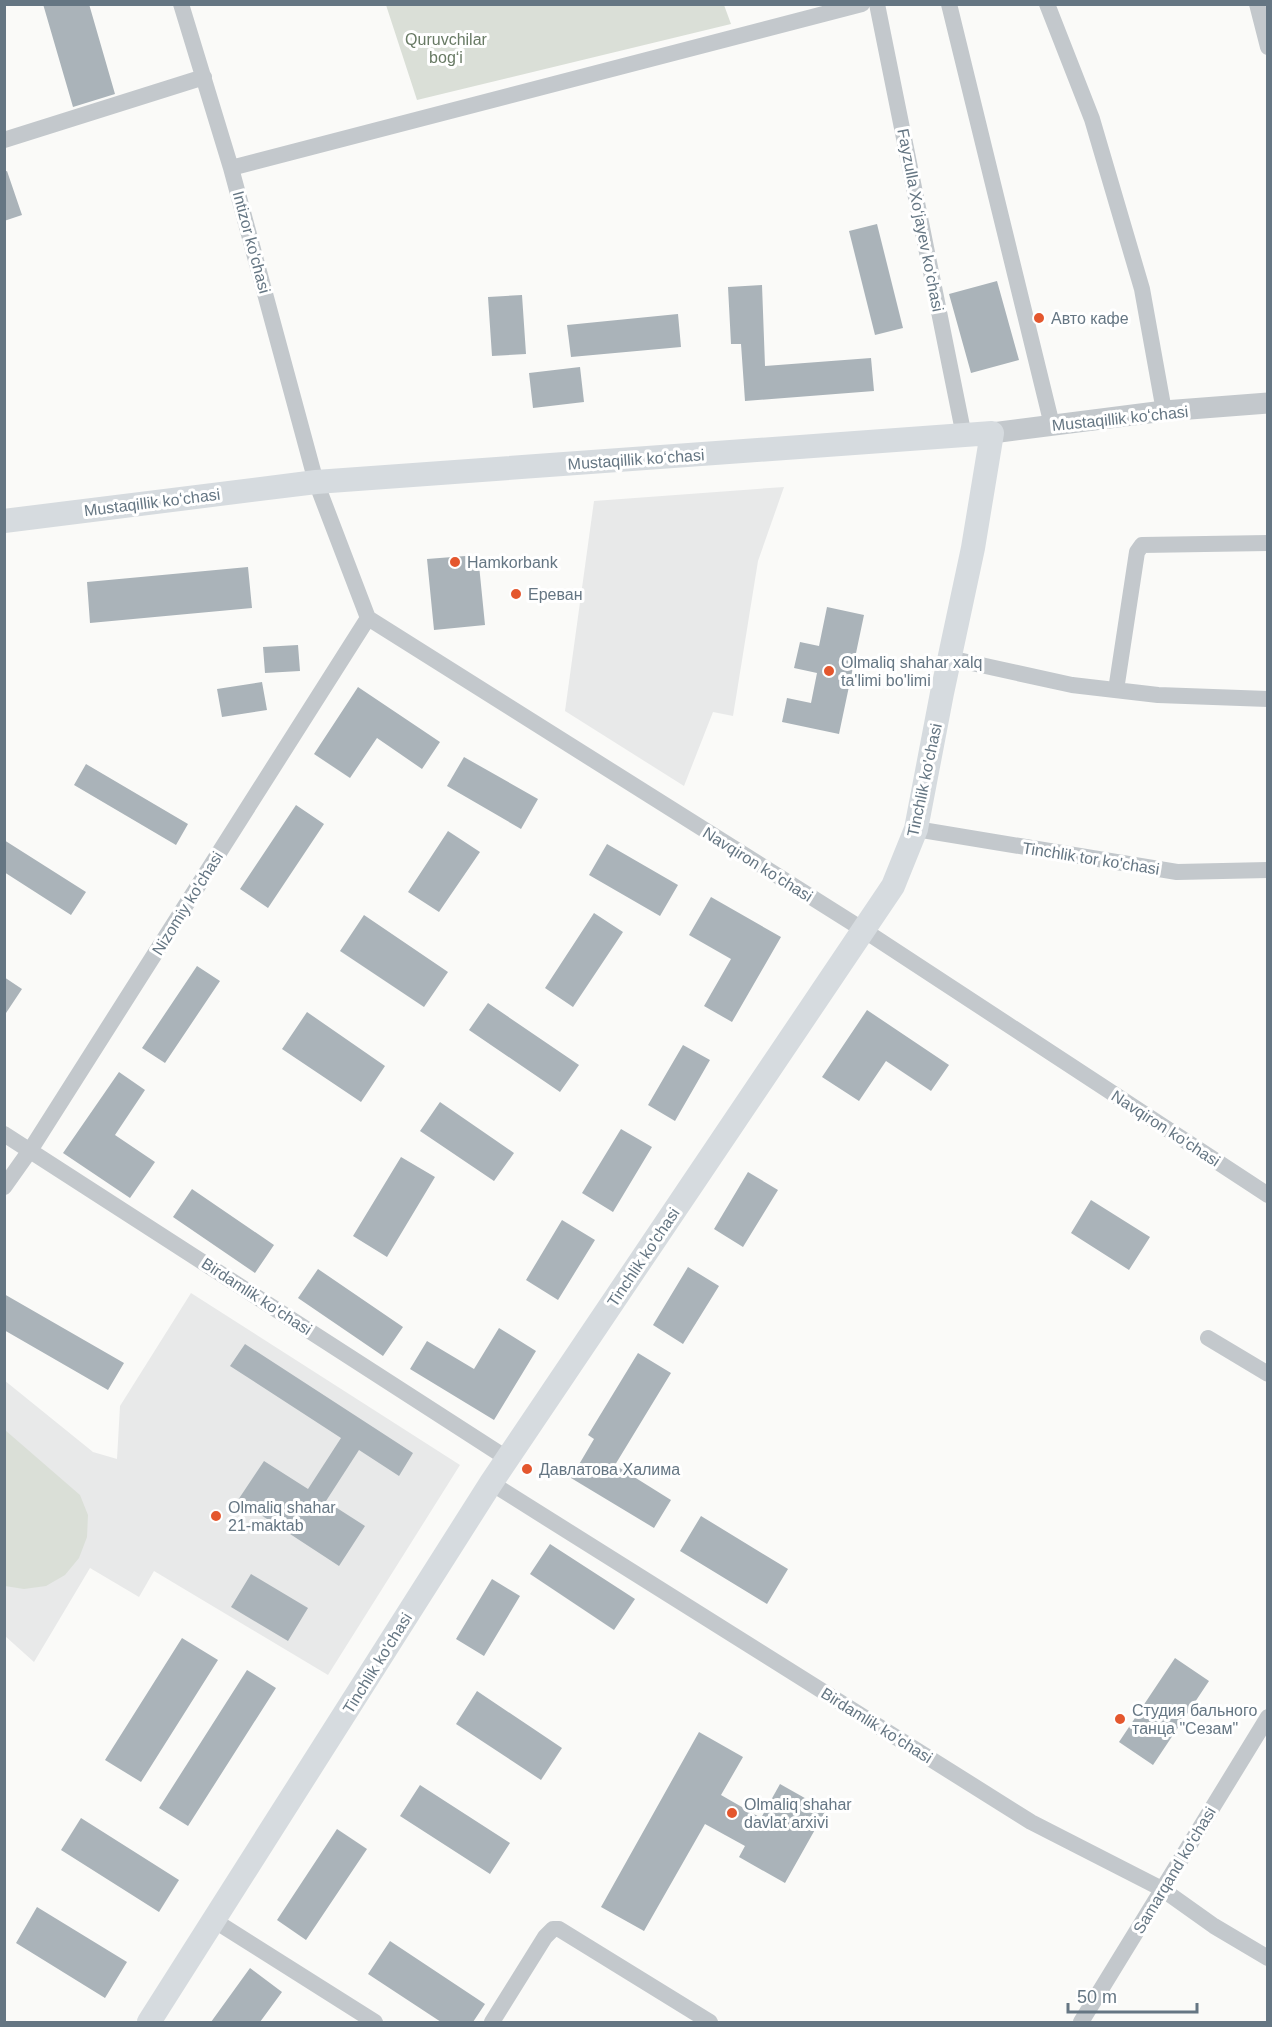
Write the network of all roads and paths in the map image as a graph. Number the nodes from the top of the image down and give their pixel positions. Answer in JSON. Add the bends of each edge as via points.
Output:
{"nodes":[{"id":1,"x":181,"y":4,"type":"edge"},
{"id":2,"x":862,"y":4,"type":"edge"},
{"id":3,"x":877,"y":4,"type":"edge"},
{"id":4,"x":949,"y":4,"type":"edge"},
{"id":5,"x":1047,"y":4,"type":"edge"},
{"id":6,"x":1257,"y":4,"type":"edge"},
{"id":7,"x":1268,"y":46,"type":"edge"},
{"id":8,"x":204,"y":77,"type":"junction"},
{"id":9,"x":4,"y":140,"type":"edge"},
{"id":10,"x":231,"y":168,"type":"junction"},
{"id":11,"x":1268,"y":403,"type":"edge"},
{"id":12,"x":1164,"y":411,"type":"junction"},
{"id":13,"x":1052,"y":425,"type":"junction"},
{"id":14,"x":992,"y":433,"type":"junction"},
{"id":15,"x":964,"y":436,"type":"junction"},
{"id":16,"x":316,"y":482,"type":"junction"},
{"id":17,"x":4,"y":521,"type":"edge"},
{"id":18,"x":1268,"y":543,"type":"edge"},
{"id":19,"x":368,"y":618,"type":"junction"},
{"id":20,"x":949,"y":658,"type":"junction"},
{"id":21,"x":1116,"y":690,"type":"junction"},
{"id":22,"x":1268,"y":699,"type":"edge"},
{"id":23,"x":916,"y":829,"type":"junction"},
{"id":24,"x":1268,"y":870,"type":"edge"},
{"id":25,"x":862,"y":929,"type":"junction"},
{"id":26,"x":4,"y":1134,"type":"edge"},
{"id":27,"x":31,"y":1149,"type":"junction"},
{"id":28,"x":4,"y":1187,"type":"edge"},
{"id":29,"x":1268,"y":1195,"type":"edge"},
{"id":30,"x":1208,"y":1338,"type":"dead end"},
{"id":31,"x":1268,"y":1374,"type":"edge"},
{"id":32,"x":508,"y":1459,"type":"junction"},
{"id":33,"x":491,"y":1483,"type":"junction"},
{"id":34,"x":1268,"y":1717,"type":"edge"},
{"id":35,"x":1162,"y":1889,"type":"junction"},
{"id":36,"x":215,"y":1921,"type":"junction"},
{"id":37,"x":1268,"y":1958,"type":"edge"},
{"id":38,"x":149,"y":2022,"type":"edge"},
{"id":39,"x":375,"y":2022,"type":"edge"},
{"id":40,"x":492,"y":2022,"type":"edge"},
{"id":41,"x":710,"y":2022,"type":"edge"},
{"id":42,"x":1081,"y":2022,"type":"edge"}],
"edges":[{"from":1,"to":8,"type":"street","name":"Intizor ko'chasi"},
{"from":2,"to":10,"type":"street"},
{"from":3,"to":15,"type":"street","name":"Fayzulla Xo‘jayev ko'chasi"},
{"from":4,"to":13,"type":"street"},
{"from":5,"to":12,"type":"street","via":[[1092,119],[1142,289]]},
{"from":6,"to":7,"type":"street"},
{"from":8,"to":9,"type":"street"},
{"from":8,"to":10,"type":"street","name":"Intizor ko'chasi"},
{"from":10,"to":16,"type":"street","name":"Intizor ko'chasi"},
{"from":11,"to":12,"type":"street","name":"Mustaqillik koʻchasi"},
{"from":12,"to":13,"type":"street","name":"Mustaqillik koʻchasi"},
{"from":13,"to":14,"type":"street","name":"Mustaqillik koʻchasi"},
{"from":14,"to":15,"type":"main road","name":"Mustaqillik koʻchasi"},
{"from":14,"to":20,"type":"main road","name":"Tinchlik ko'chasi"},
{"from":15,"to":16,"type":"main road","name":"Mustaqillik koʻchasi"},
{"from":16,"to":17,"type":"main road","name":"Mustaqillik koʻchasi"},
{"from":16,"to":19,"type":"street"},
{"from":18,"to":21,"type":"street","via":[[1142,545],[1137,552]]},
{"from":19,"to":25,"type":"street","name":"Navqiron ko'chasi"},
{"from":19,"to":27,"type":"street","name":"Nizomiy ko'chasi"},
{"from":20,"to":21,"type":"street","via":[[1072,685]]},
{"from":20,"to":23,"type":"main road","name":"Tinchlik ko'chasi"},
{"from":21,"to":22,"type":"street"},
{"from":23,"to":24,"type":"street","name":"Tinchlik tor ko'chasi","via":[[1177,872]]},
{"from":23,"to":25,"type":"main road","name":"Tinchlik ko'chasi","via":[[893,886]]},
{"from":25,"to":29,"type":"street","name":"Navqiron ko'chasi"},
{"from":25,"to":32,"type":"main road","name":"Tinchlik ko'chasi"},
{"from":26,"to":27,"type":"street","name":"Birdamlik ko'chasi"},
{"from":27,"to":28,"type":"street","name":"Nizomiy ko'chasi"},
{"from":27,"to":32,"type":"street","name":"Birdamlik ko'chasi"},
{"from":30,"to":31,"type":"street"},
{"from":32,"to":33,"type":"main road","name":"Tinchlik ko'chasi"},
{"from":33,"to":35,"type":"street","name":"Birdamlik ko'chasi","via":[[1031,1822]]},
{"from":33,"to":36,"type":"main road","name":"Tinchlik ko'chasi"},
{"from":34,"to":35,"type":"street","name":"Samarqand ko'chasi"},
{"from":35,"to":37,"type":"street","name":"Birdamlik ko'chasi"},
{"from":35,"to":42,"type":"street","name":"Samarqand ko'chasi"},
{"from":36,"to":38,"type":"main road","name":"Tinchlik ko'chasi"},
{"from":36,"to":39,"type":"street"},
{"from":40,"to":41,"type":"street","via":[[545,1937],[559,1929]]}]}
